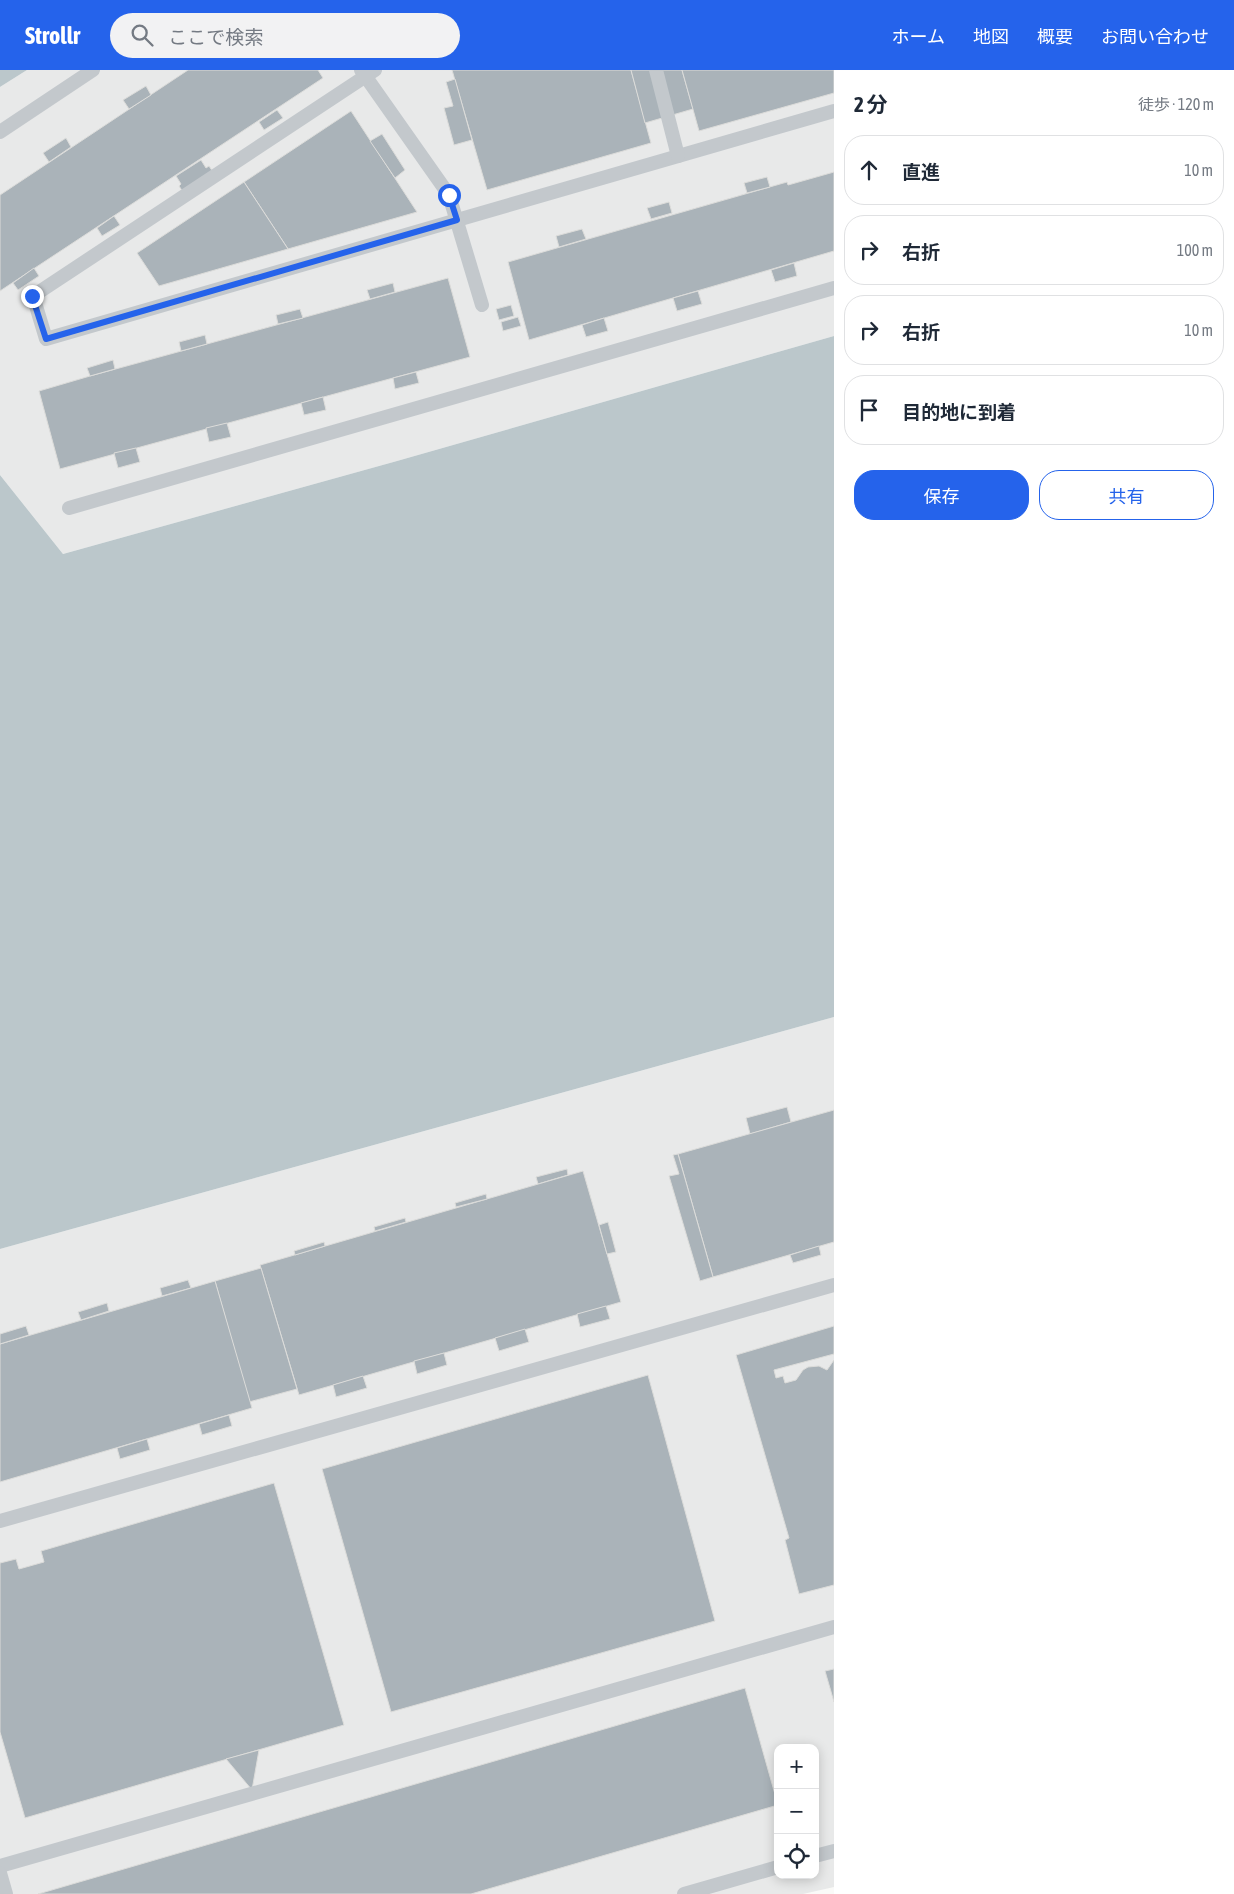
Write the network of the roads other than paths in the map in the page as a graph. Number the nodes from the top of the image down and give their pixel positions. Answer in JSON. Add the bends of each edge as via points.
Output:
{"nodes":[{"id":1,"x":93,"y":70,"type":"edge"},
{"id":2,"x":656,"y":70,"type":"edge"},
{"id":3,"x":367,"y":72,"type":"edge"},
{"id":4,"x":834,"y":111,"type":"edge"},
{"id":5,"x":0,"y":132,"type":"edge"},
{"id":6,"x":678,"y":156,"type":"junction"},
{"id":7,"x":457,"y":220,"type":"junction"},
{"id":8,"x":834,"y":288,"type":"edge"},
{"id":9,"x":482,"y":305,"type":"dead end"},
{"id":10,"x":69,"y":508,"type":"dead end"},
{"id":11,"x":834,"y":1286,"type":"edge"},
{"id":12,"x":0,"y":1521,"type":"edge"},
{"id":13,"x":834,"y":1627,"type":"edge"},
{"id":14,"x":834,"y":1851,"type":"edge"},
{"id":15,"x":819,"y":1855,"type":"edge"},
{"id":16,"x":0,"y":1866,"type":"edge"},
{"id":17,"x":774,"y":1868,"type":"edge"},
{"id":18,"x":0,"y":1873,"type":"edge"},
{"id":19,"x":6,"y":1894,"type":"edge"},
{"id":20,"x":684,"y":1894,"type":"edge"}],
"edges":[{"from":1,"to":5,"type":"lane"},
{"from":2,"to":6,"type":"lane"},
{"from":3,"to":7,"type":"lane","via":[[449,195]]},
{"from":3,"to":7,"type":"lane","via":[[32,296],[46,339]]},
{"from":4,"to":6,"type":"lane"},
{"from":6,"to":7,"type":"lane"},
{"from":7,"to":9,"type":"lane"},
{"from":8,"to":10,"type":"lane"},
{"from":11,"to":12,"type":"lane"},
{"from":13,"to":16,"type":"lane"},
{"from":14,"to":15,"type":"lane"},
{"from":17,"to":20,"type":"lane"},
{"from":18,"to":19,"type":"lane"}]}
